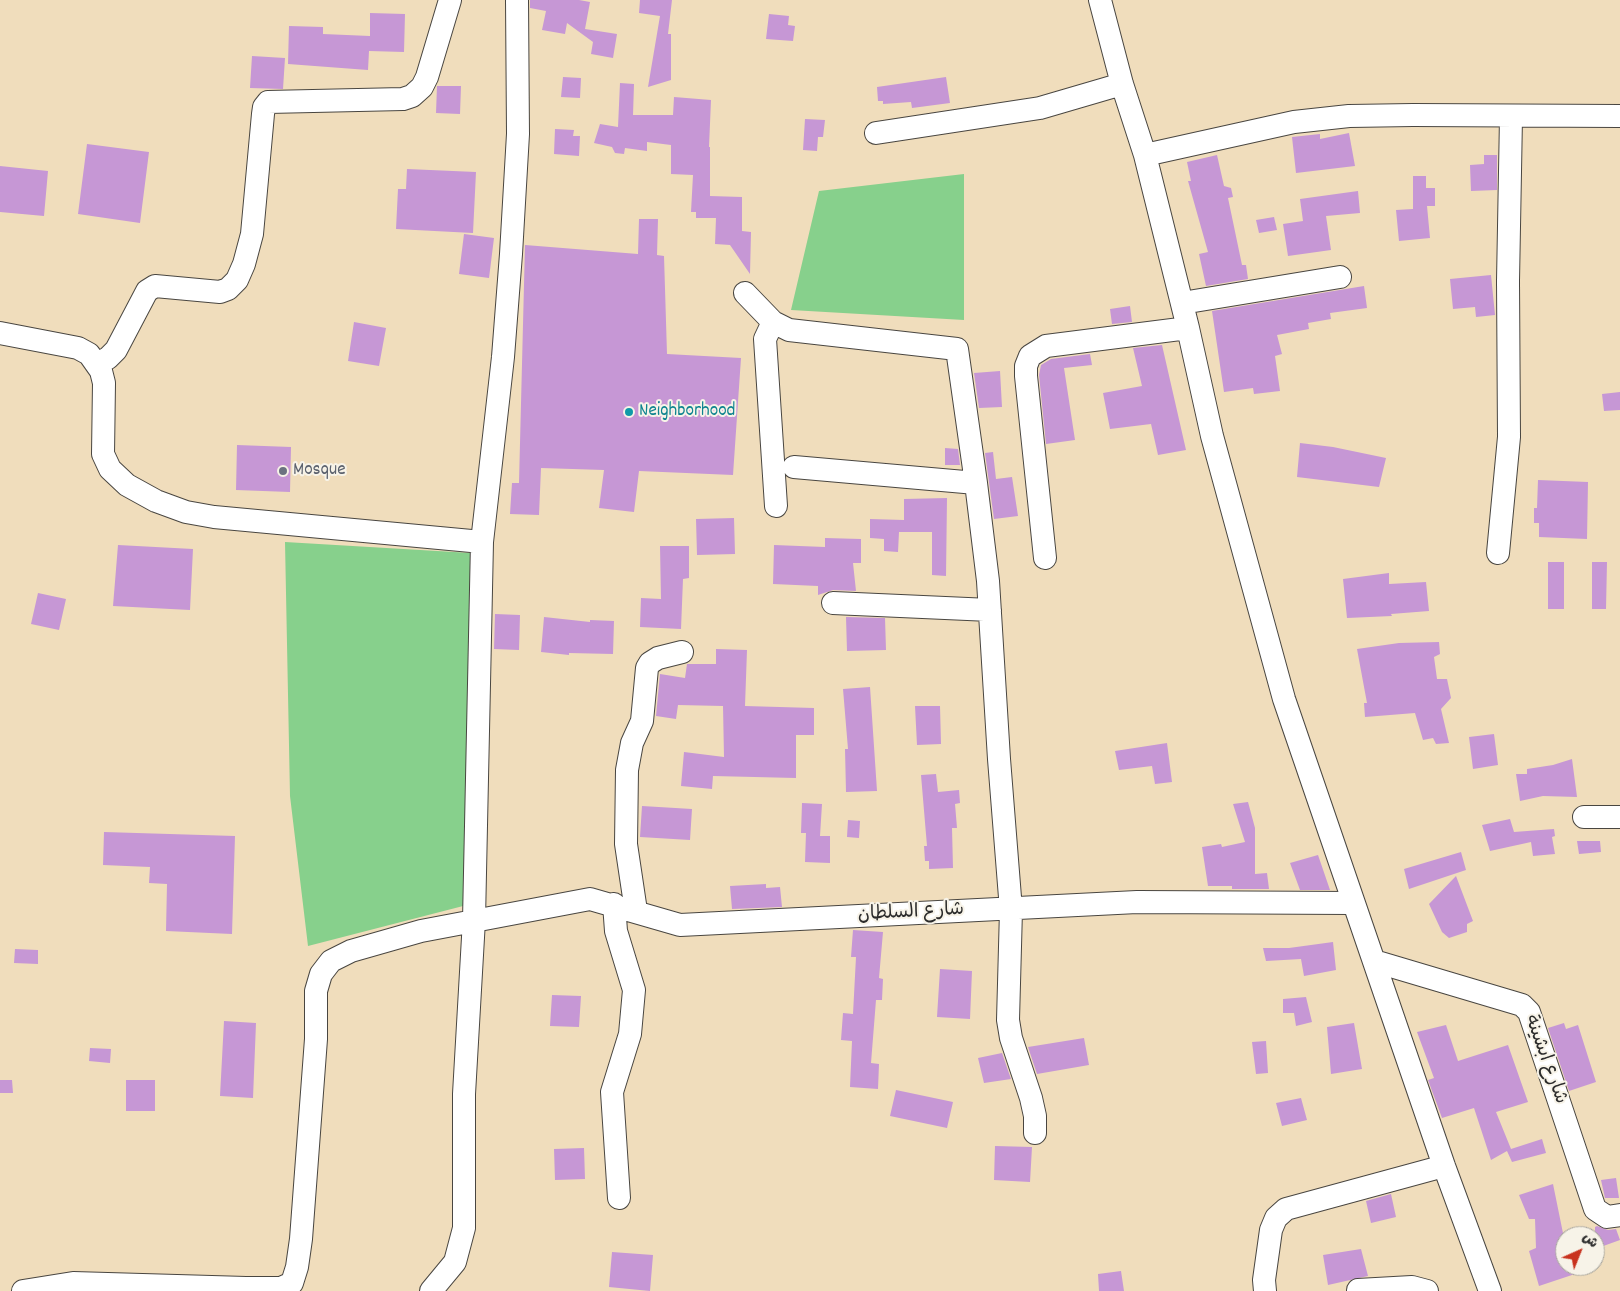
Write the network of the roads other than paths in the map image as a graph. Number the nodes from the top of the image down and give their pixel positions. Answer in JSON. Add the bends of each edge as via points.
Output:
{"nodes":[{"id":1,"x":450,"y":0,"type":"edge"},
{"id":2,"x":517,"y":0,"type":"edge"},
{"id":3,"x":1100,"y":0,"type":"edge"},
{"id":4,"x":1122,"y":84,"type":"junction"},
{"id":5,"x":1620,"y":116,"type":"edge"},
{"id":6,"x":1511,"y":117,"type":"junction"},
{"id":7,"x":876,"y":133,"type":"dead end"},
{"id":8,"x":1145,"y":155,"type":"junction"},
{"id":9,"x":1340,"y":277,"type":"dead end"},
{"id":10,"x":745,"y":293,"type":"dead end"},
{"id":11,"x":1182,"y":303,"type":"junction"},
{"id":12,"x":772,"y":322,"type":"junction"},
{"id":13,"x":1188,"y":328,"type":"junction"},
{"id":14,"x":0,"y":333,"type":"edge"},
{"id":15,"x":97,"y":364,"type":"junction"},
{"id":16,"x":794,"y":467,"type":"dead end"},
{"id":17,"x":976,"y":483,"type":"junction"},
{"id":18,"x":776,"y":506,"type":"dead end"},
{"id":19,"x":482,"y":542,"type":"junction"},
{"id":20,"x":1498,"y":553,"type":"dead end"},
{"id":21,"x":1045,"y":558,"type":"dead end"},
{"id":22,"x":833,"y":603,"type":"dead end"},
{"id":23,"x":990,"y":610,"type":"junction"},
{"id":24,"x":682,"y":652,"type":"dead end"},
{"id":25,"x":1584,"y":817,"type":"dead end"},
{"id":26,"x":1620,"y":817,"type":"edge"},
{"id":27,"x":1353,"y":903,"type":"junction"},
{"id":28,"x":614,"y":904,"type":"junction"},
{"id":29,"x":1011,"y":910,"type":"junction"},
{"id":30,"x":636,"y":911,"type":"junction"},
{"id":31,"x":474,"y":920,"type":"junction"},
{"id":32,"x":1374,"y":961,"type":"junction"},
{"id":33,"x":1034,"y":1133,"type":"dead end"},
{"id":34,"x":1444,"y":1166,"type":"junction"},
{"id":35,"x":619,"y":1198,"type":"dead end"},
{"id":36,"x":1620,"y":1215,"type":"edge"},
{"id":37,"x":1358,"y":1290,"type":"edge"},
{"id":38,"x":23,"y":1291,"type":"edge"},
{"id":39,"x":431,"y":1291,"type":"edge"},
{"id":40,"x":1265,"y":1291,"type":"edge"},
{"id":41,"x":1427,"y":1291,"type":"edge"},
{"id":42,"x":1490,"y":1291,"type":"edge"}],
"edges":[{"from":1,"to":15,"type":"street","via":[[427,77],[422,88],[412,96],[403,99],[268,102],[263,114],[252,234],[237,280],[220,292],[155,286],[147,292],[116,350]]},
{"from":2,"to":19,"type":"street","via":[[518,134],[511,254]]},
{"from":3,"to":4,"type":"street"},
{"from":4,"to":7,"type":"street","via":[[1040,108]]},
{"from":4,"to":8,"type":"street"},
{"from":5,"to":6,"type":"street"},
{"from":6,"to":8,"type":"street","via":[[1349,116],[1294,122]]},
{"from":6,"to":20,"type":"street","via":[[1509,437]]},
{"from":8,"to":11,"type":"street"},
{"from":9,"to":11,"type":"street"},
{"from":10,"to":12,"type":"street"},
{"from":11,"to":13,"type":"street"},
{"from":12,"to":17,"type":"street","via":[[789,330],[957,349]]},
{"from":12,"to":18,"type":"street","via":[[765,338]]},
{"from":13,"to":21,"type":"street","via":[[1046,346],[1030,356],[1026,376]]},
{"from":13,"to":27,"type":"street","via":[[1212,436],[1284,699]]},
{"from":14,"to":15,"type":"street","via":[[78,348]]},
{"from":15,"to":19,"type":"street","via":[[104,383],[103,454],[110,469],[128,485],[156,501],[186,512],[214,517]]},
{"from":16,"to":17,"type":"street"},
{"from":17,"to":23,"type":"street"},
{"from":19,"to":31,"type":"street"},
{"from":22,"to":23,"type":"street"},
{"from":23,"to":29,"type":"street"},
{"from":24,"to":30,"type":"street","via":[[650,663],[645,678],[642,721],[628,762],[626,844]]},
{"from":25,"to":26,"type":"street"},
{"from":27,"to":29,"type":"street","name":"شارع السلطان","via":[[1137,902]]},
{"from":27,"to":32,"type":"street"},
{"from":28,"to":30,"type":"street","name":"شارع السلطان"},
{"from":28,"to":31,"type":"street","name":"شارع السلطان","via":[[590,899]]},
{"from":28,"to":35,"type":"street","via":[[616,931],[634,990],[627,1051],[614,1078],[612,1092]]},
{"from":29,"to":30,"type":"street","name":"شارع السلطان","via":[[697,925],[680,925]]},
{"from":29,"to":33,"type":"street","via":[[1008,1020],[1031,1098]]},
{"from":31,"to":38,"type":"street","name":"شارع السلطان","via":[[351,951],[331,961],[321,974],[316,991],[316,1039],[301,1239],[292,1283],[281,1288],[246,1288],[73,1282]]},
{"from":31,"to":39,"type":"street","via":[[464,1094],[464,1228],[455,1262]]},
{"from":32,"to":34,"type":"street"},
{"from":32,"to":36,"type":"street","name":"شارع ابشينة","via":[[1522,1005],[1529,1012],[1594,1209],[1607,1217]]},
{"from":34,"to":40,"type":"street","via":[[1286,1209],[1276,1218],[1271,1230]]},
{"from":34,"to":42,"type":"street"},
{"from":37,"to":41,"type":"street","via":[[1412,1287]]}]}
